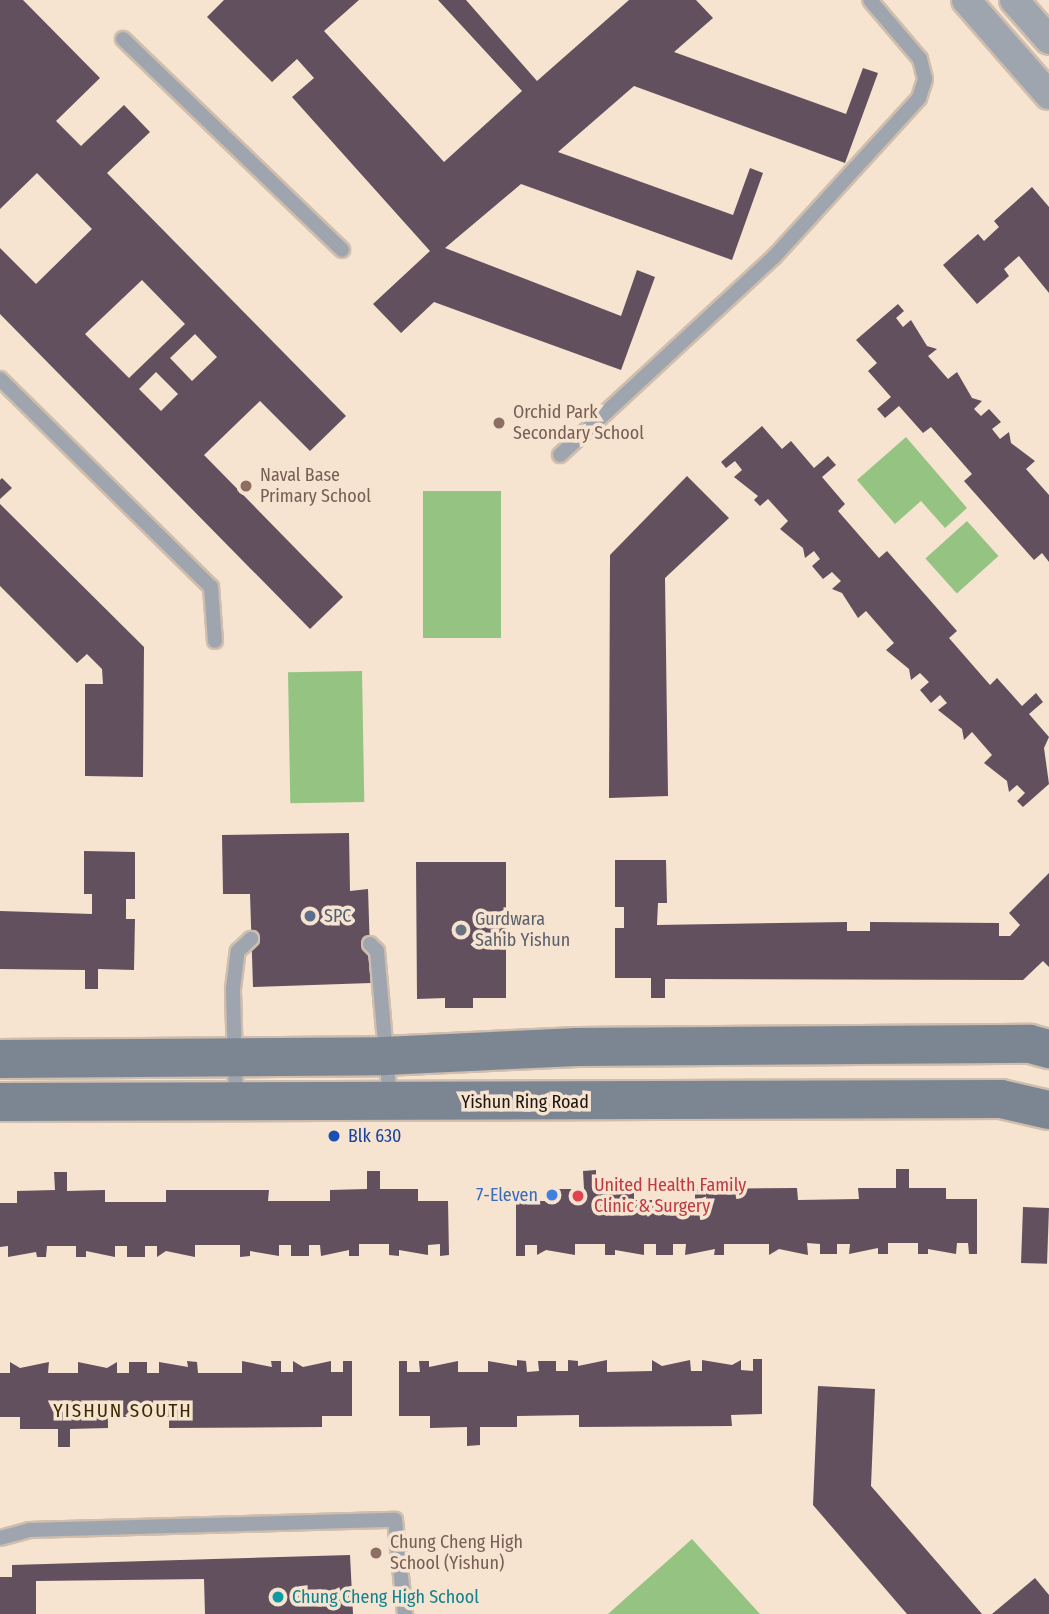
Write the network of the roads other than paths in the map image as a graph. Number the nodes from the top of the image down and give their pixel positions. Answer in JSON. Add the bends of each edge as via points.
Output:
{"nodes":[{"id":1,"x":870,"y":0,"type":"edge"},
{"id":2,"x":966,"y":0,"type":"edge"},
{"id":3,"x":1014,"y":0,"type":"edge"},
{"id":4,"x":123,"y":39,"type":"dead end"},
{"id":5,"x":1049,"y":40,"type":"edge"},
{"id":6,"x":1049,"y":94,"type":"edge"},
{"id":7,"x":342,"y":250,"type":"dead end"},
{"id":8,"x":0,"y":379,"type":"edge"},
{"id":9,"x":560,"y":455,"type":"dead end"},
{"id":10,"x":215,"y":641,"type":"dead end"},
{"id":11,"x":251,"y":939,"type":"dead end"},
{"id":12,"x":370,"y":944,"type":"dead end"},
{"id":13,"x":1049,"y":1049,"type":"edge"},
{"id":14,"x":384,"y":1056,"type":"junction"},
{"id":15,"x":233,"y":1058,"type":"junction"},
{"id":16,"x":0,"y":1059,"type":"edge"},
{"id":17,"x":390,"y":1101,"type":"junction"},
{"id":18,"x":0,"y":1102,"type":"edge"},
{"id":19,"x":237,"y":1103,"type":"junction"},
{"id":20,"x":1049,"y":1111,"type":"edge"},
{"id":21,"x":0,"y":1538,"type":"edge"},
{"id":22,"x":405,"y":1614,"type":"edge"}],
"edges":[{"from":1,"to":9,"type":"lane","via":[[920,60],[925,79],[919,98],[774,257]]},
{"from":2,"to":6,"type":"street"},
{"from":3,"to":5,"type":"street"},
{"from":4,"to":7,"type":"lane"},
{"from":8,"to":10,"type":"lane","via":[[211,587]]},
{"from":11,"to":15,"type":"lane","via":[[238,951]]},
{"from":12,"to":14,"type":"lane","via":[[377,951]]},
{"from":13,"to":14,"type":"main road","via":[[1030,1044],[577,1047]]},
{"from":14,"to":15,"type":"main road"},
{"from":14,"to":17,"type":"lane"},
{"from":15,"to":16,"type":"main road"},
{"from":15,"to":19,"type":"lane"},
{"from":17,"to":19,"type":"main road","name":"Yishun Ring Road"},
{"from":17,"to":20,"type":"main road","name":"Yishun Ring Road","via":[[1001,1099]]},
{"from":18,"to":19,"type":"main road","name":"Yishun Ring Road"},
{"from":21,"to":22,"type":"lane","via":[[29,1530],[395,1520]]}]}
